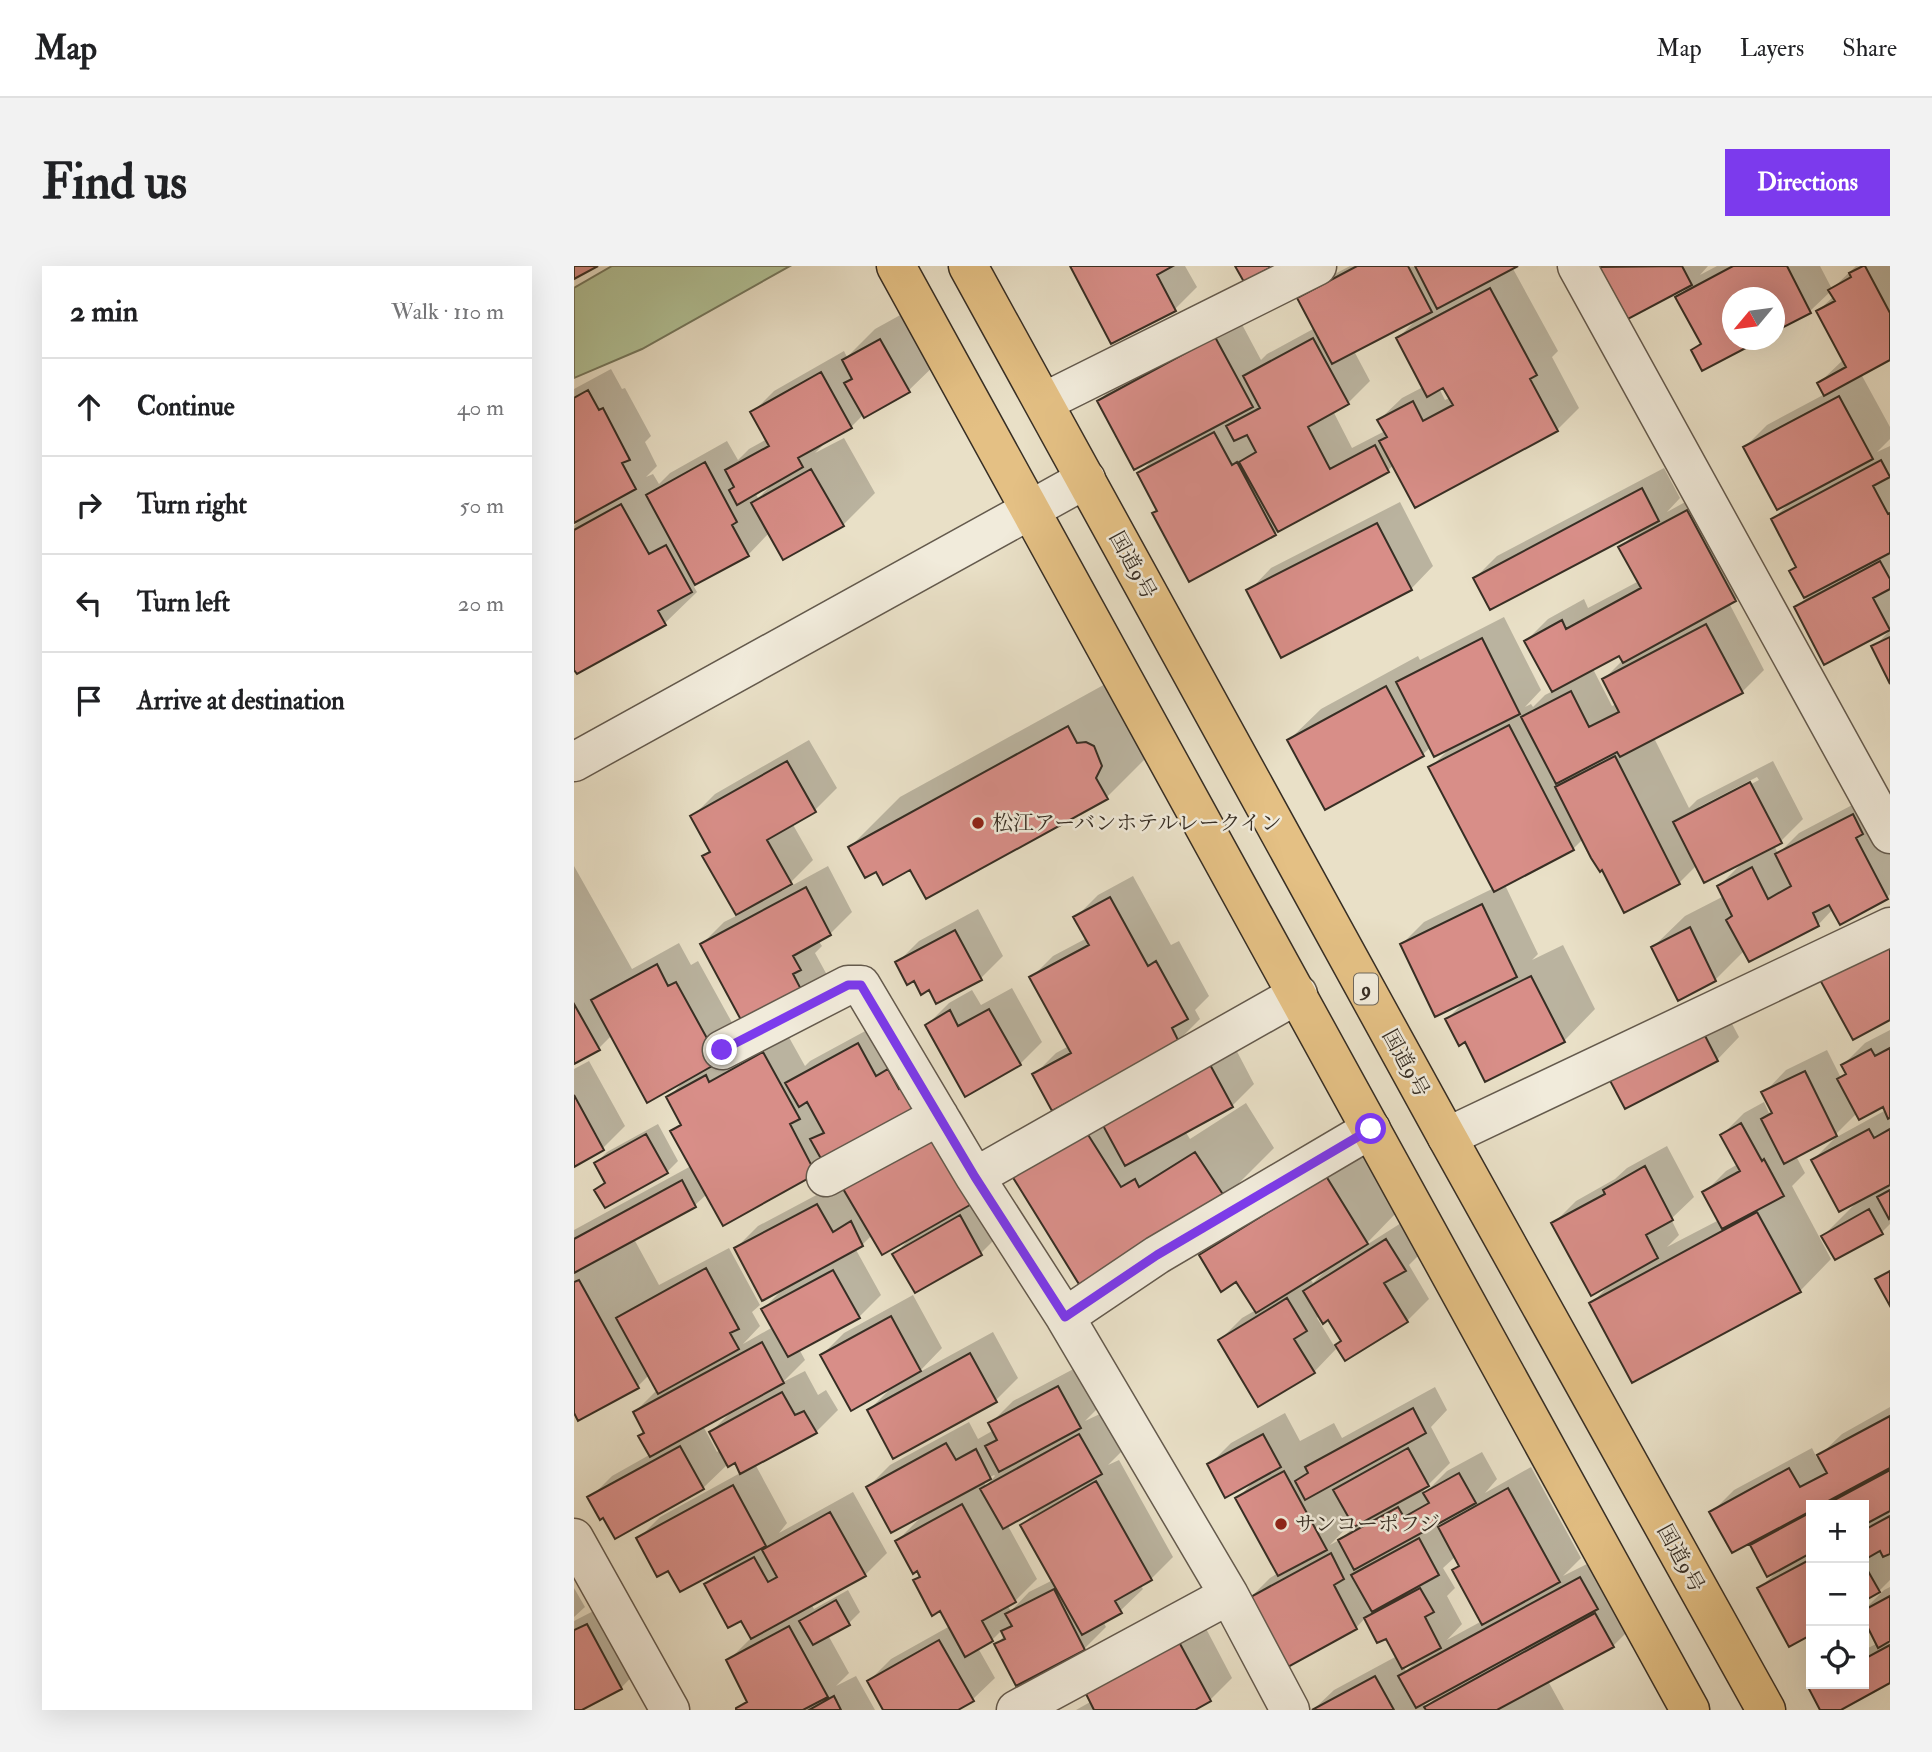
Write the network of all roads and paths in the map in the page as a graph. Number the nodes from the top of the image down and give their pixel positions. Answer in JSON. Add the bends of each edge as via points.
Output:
{"nodes":[{"id":1,"x":896,"y":266,"type":"edge"},
{"id":2,"x":968,"y":266,"type":"edge"},
{"id":3,"x":1317,"y":266,"type":"edge"},
{"id":4,"x":1577,"y":266,"type":"edge"},
{"id":5,"x":1044,"y":401,"type":"junction"},
{"id":6,"x":1086,"y":479,"type":"junction"},
{"id":7,"x":1030,"y":510,"type":"junction"},
{"id":8,"x":574,"y":762,"type":"edge"},
{"id":9,"x":1890,"y":834,"type":"edge"},
{"id":10,"x":1890,"y":927,"type":"edge"},
{"id":11,"x":1298,"y":994,"type":"junction"},
{"id":12,"x":722,"y":1050,"type":"dead end"},
{"id":13,"x":939,"y":1116,"type":"junction"},
{"id":14,"x":1371,"y":1129,"type":"junction"},
{"id":15,"x":1447,"y":1137,"type":"junction"},
{"id":16,"x":826,"y":1177,"type":"dead end"},
{"id":17,"x":975,"y":1177,"type":"junction"},
{"id":18,"x":1065,"y":1317,"type":"junction"},
{"id":19,"x":574,"y":1538,"type":"edge"},
{"id":20,"x":1229,"y":1595,"type":"junction"},
{"id":21,"x":670,"y":1710,"type":"edge"},
{"id":22,"x":1016,"y":1710,"type":"edge"},
{"id":23,"x":1290,"y":1710,"type":"edge"},
{"id":24,"x":1690,"y":1710,"type":"edge"},
{"id":25,"x":1766,"y":1710,"type":"edge"}],
"edges":[{"from":1,"to":7,"type":"highway"},
{"from":2,"to":5,"type":"highway","name":"国道9号","number":"9"},
{"from":3,"to":5,"type":"street"},
{"from":4,"to":9,"type":"street"},
{"from":5,"to":6,"type":"highway","name":"国道9号","number":"9"},
{"from":6,"to":7,"type":"street"},
{"from":6,"to":15,"type":"highway","name":"国道9号","number":"9"},
{"from":7,"to":8,"type":"street"},
{"from":7,"to":11,"type":"highway"},
{"from":10,"to":15,"type":"street"},
{"from":11,"to":14,"type":"highway"},
{"from":11,"to":17,"type":"street"},
{"from":12,"to":13,"type":"street","via":[[848,985],[861,985]]},
{"from":13,"to":16,"type":"street"},
{"from":13,"to":17,"type":"street"},
{"from":14,"to":18,"type":"street","via":[[1157,1255]]},
{"from":14,"to":24,"type":"highway"},
{"from":15,"to":25,"type":"highway","name":"国道9号","number":"9"},
{"from":17,"to":18,"type":"street"},
{"from":18,"to":20,"type":"street"},
{"from":19,"to":21,"type":"street"},
{"from":20,"to":22,"type":"street"},
{"from":20,"to":23,"type":"street"}]}
